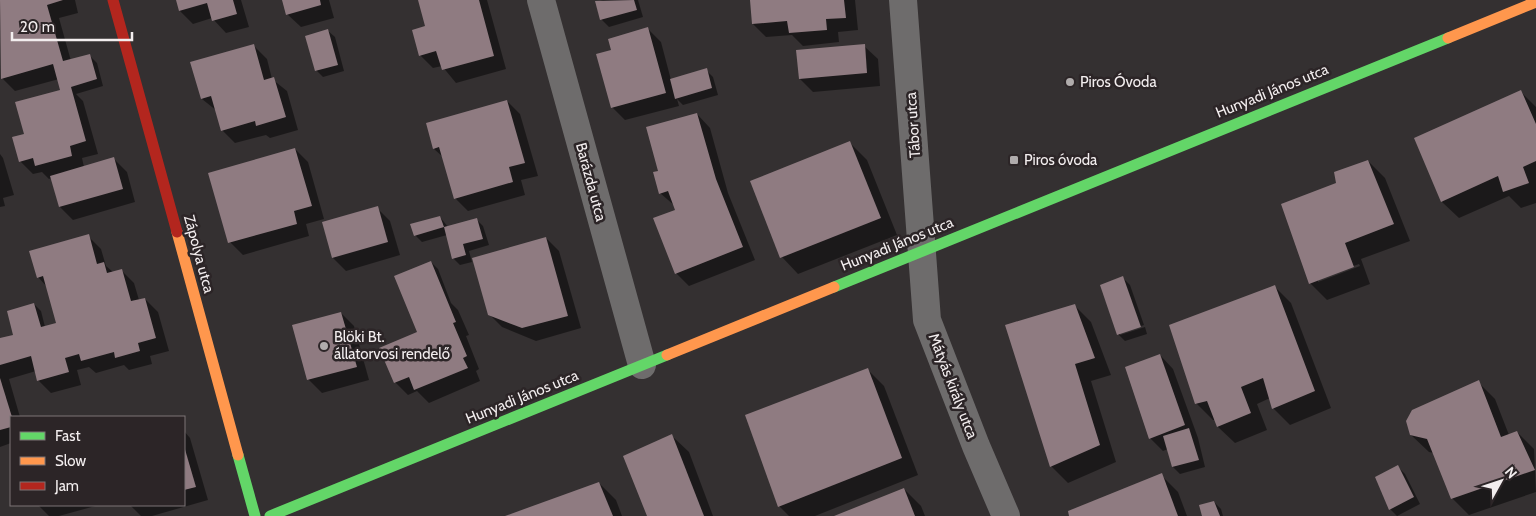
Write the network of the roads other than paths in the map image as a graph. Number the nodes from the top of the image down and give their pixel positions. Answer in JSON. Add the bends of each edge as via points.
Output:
{"nodes":[{"id":1,"x":113,"y":0,"type":"edge"},
{"id":2,"x":540,"y":0,"type":"edge"},
{"id":3,"x":903,"y":0,"type":"edge"},
{"id":4,"x":1536,"y":2,"type":"edge"},
{"id":5,"x":922,"y":250,"type":"junction"},
{"id":6,"x":642,"y":365,"type":"junction"},
{"id":7,"x":255,"y":516,"type":"edge"},
{"id":8,"x":270,"y":516,"type":"edge"},
{"id":9,"x":1006,"y":516,"type":"edge"}],
"edges":[{"from":1,"to":7,"type":"street","name":"Zápolya utca"},
{"from":2,"to":6,"type":"street","name":"Barázda utca"},
{"from":3,"to":5,"type":"street","name":"Tábor utca"},
{"from":4,"to":5,"type":"street","name":"Hunyadi János utca"},
{"from":5,"to":6,"type":"street","name":"Hunyadi János utca"},
{"from":5,"to":9,"type":"street","name":"Mátyás király utca","via":[[927,320]]},
{"from":6,"to":8,"type":"street","name":"Hunyadi János utca"}]}
